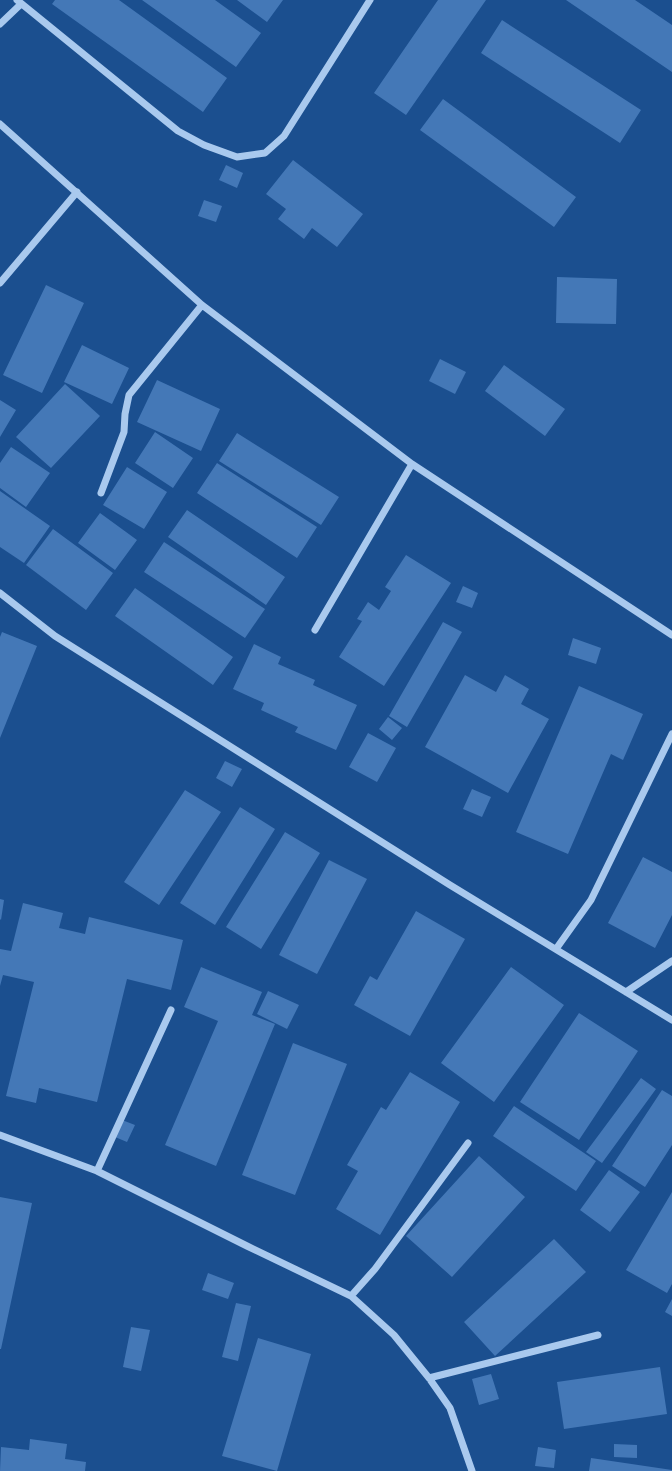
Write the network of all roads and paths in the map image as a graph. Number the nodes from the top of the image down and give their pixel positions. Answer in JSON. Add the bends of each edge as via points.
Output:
{"nodes":[{"id":1,"x":370,"y":0,"type":"edge"},
{"id":2,"x":19,"y":2,"type":"edge"},
{"id":3,"x":0,"y":24,"type":"edge"},
{"id":4,"x":0,"y":124,"type":"edge"},
{"id":5,"x":77,"y":192,"type":"junction"},
{"id":6,"x":0,"y":283,"type":"edge"},
{"id":7,"x":202,"y":305,"type":"junction"},
{"id":8,"x":412,"y":464,"type":"junction"},
{"id":9,"x":101,"y":493,"type":"dead end"},
{"id":10,"x":0,"y":592,"type":"edge"},
{"id":11,"x":315,"y":630,"type":"dead end"},
{"id":12,"x":672,"y":635,"type":"edge"},
{"id":13,"x":672,"y":734,"type":"edge"},
{"id":14,"x":556,"y":949,"type":"junction"},
{"id":15,"x":672,"y":961,"type":"edge"},
{"id":16,"x":626,"y":992,"type":"junction"},
{"id":17,"x":171,"y":1010,"type":"dead end"},
{"id":18,"x":672,"y":1020,"type":"edge"},
{"id":19,"x":0,"y":1135,"type":"edge"},
{"id":20,"x":468,"y":1143,"type":"dead end"},
{"id":21,"x":97,"y":1171,"type":"junction"},
{"id":22,"x":351,"y":1296,"type":"junction"},
{"id":23,"x":598,"y":1335,"type":"dead end"},
{"id":24,"x":429,"y":1378,"type":"junction"},
{"id":25,"x":472,"y":1471,"type":"edge"}],
"edges":[{"from":1,"to":2,"type":"street","via":[[284,136],[265,153],[237,157],[204,145],[178,131]]},
{"from":2,"to":3,"type":"street"},
{"from":4,"to":5,"type":"street"},
{"from":5,"to":6,"type":"street"},
{"from":5,"to":7,"type":"street"},
{"from":7,"to":8,"type":"street"},
{"from":7,"to":9,"type":"street","via":[[129,395],[124,414],[124,432]]},
{"from":8,"to":11,"type":"street"},
{"from":8,"to":12,"type":"street"},
{"from":10,"to":14,"type":"street","via":[[55,636]]},
{"from":13,"to":14,"type":"street","via":[[591,900]]},
{"from":14,"to":16,"type":"street"},
{"from":15,"to":16,"type":"street"},
{"from":16,"to":18,"type":"street"},
{"from":17,"to":21,"type":"street"},
{"from":19,"to":21,"type":"street"},
{"from":20,"to":22,"type":"street","via":[[375,1269]]},
{"from":21,"to":22,"type":"street"},
{"from":22,"to":24,"type":"street","via":[[394,1335]]},
{"from":23,"to":24,"type":"street"},
{"from":24,"to":25,"type":"street","via":[[450,1408]]}]}
